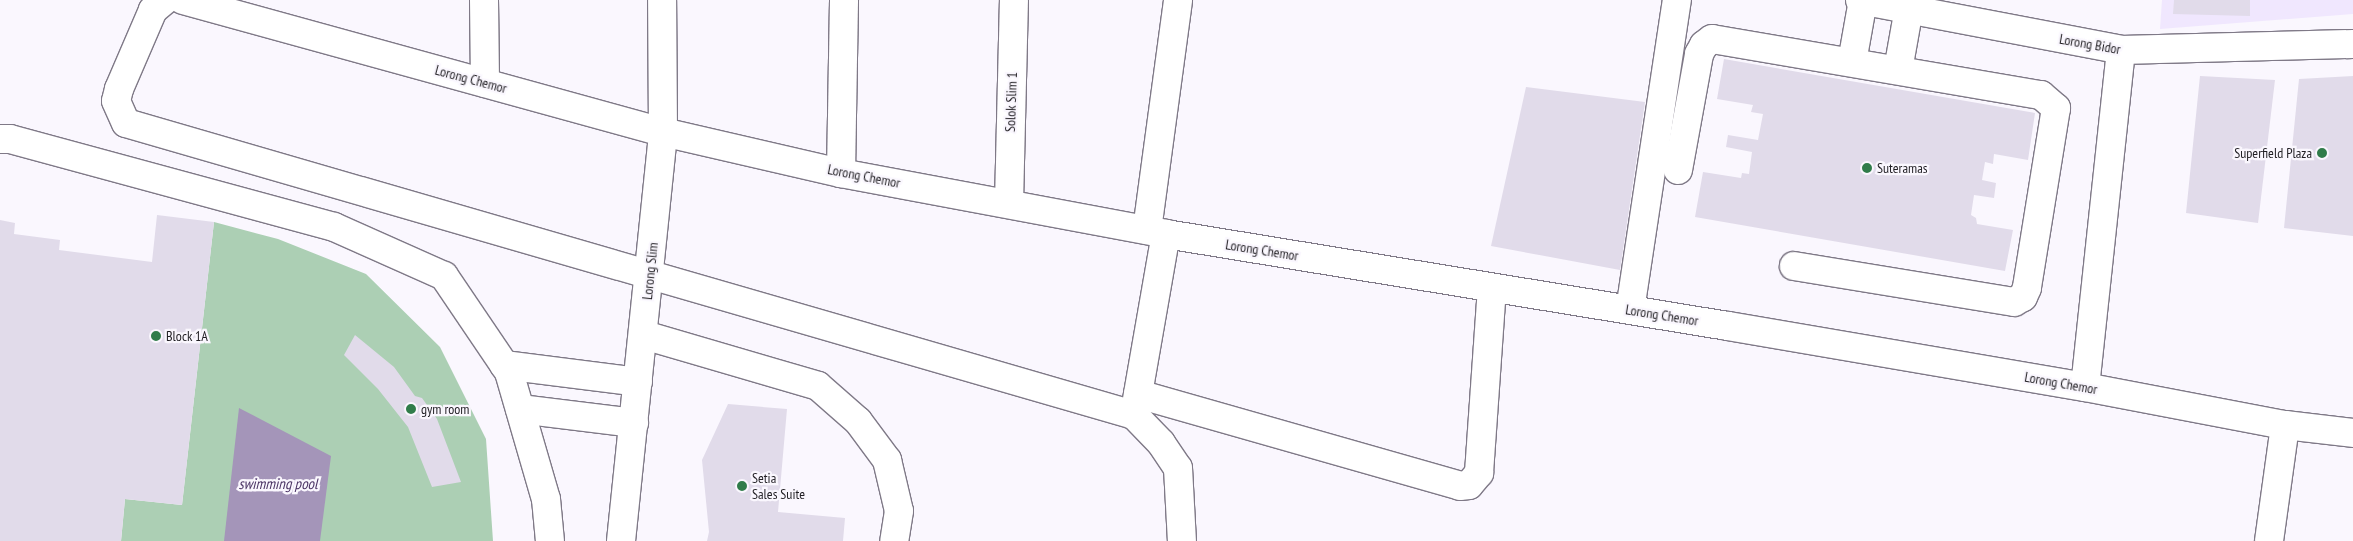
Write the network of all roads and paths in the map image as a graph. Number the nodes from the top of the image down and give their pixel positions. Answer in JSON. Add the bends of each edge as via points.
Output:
{"nodes":[{"id":1,"x":164,"y":0,"type":"edge"},
{"id":2,"x":184,"y":0,"type":"edge"},
{"id":3,"x":484,"y":0,"type":"edge"},
{"id":4,"x":662,"y":0,"type":"edge"},
{"id":5,"x":844,"y":0,"type":"edge"},
{"id":6,"x":1014,"y":0,"type":"edge"},
{"id":7,"x":1178,"y":0,"type":"edge"},
{"id":8,"x":1677,"y":0,"type":"edge"},
{"id":9,"x":1861,"y":0,"type":"edge"},
{"id":10,"x":1909,"y":8,"type":"junction"},
{"id":11,"x":2353,"y":44,"type":"edge"},
{"id":12,"x":2121,"y":50,"type":"junction"},
{"id":13,"x":1852,"y":62,"type":"junction"},
{"id":14,"x":1898,"y":70,"type":"junction"},
{"id":15,"x":485,"y":83,"type":"junction"},
{"id":16,"x":663,"y":132,"type":"junction"},
{"id":17,"x":0,"y":139,"type":"edge"},
{"id":18,"x":1678,"y":170,"type":"dead end"},
{"id":19,"x":841,"y":173,"type":"junction"},
{"id":20,"x":1008,"y":203,"type":"junction"},
{"id":21,"x":1156,"y":232,"type":"junction"},
{"id":22,"x":1794,"y":266,"type":"dead end"},
{"id":23,"x":650,"y":275,"type":"junction"},
{"id":24,"x":1492,"y":290,"type":"junction"},
{"id":25,"x":1630,"y":310,"type":"junction"},
{"id":26,"x":644,"y":335,"type":"junction"},
{"id":27,"x":504,"y":365,"type":"junction"},
{"id":28,"x":638,"y":382,"type":"junction"},
{"id":29,"x":2085,"y":387,"type":"junction"},
{"id":30,"x":1136,"y":404,"type":"junction"},
{"id":31,"x":520,"y":409,"type":"junction"},
{"id":32,"x":634,"y":423,"type":"junction"},
{"id":33,"x":2285,"y":425,"type":"junction"},
{"id":34,"x":2353,"y":433,"type":"edge"},
{"id":35,"x":550,"y":541,"type":"edge"},
{"id":36,"x":621,"y":541,"type":"edge"},
{"id":37,"x":894,"y":541,"type":"edge"},
{"id":38,"x":1182,"y":541,"type":"edge"},
{"id":39,"x":2269,"y":541,"type":"edge"}],
"edges":[{"from":1,"to":23,"type":"street","via":[[153,10],[118,89],[116,101],[126,123]]},
{"from":2,"to":15,"type":"street","name":"Lorong Chemor"},
{"from":3,"to":15,"type":"street"},
{"from":4,"to":16,"type":"street","name":"Lorong Slim"},
{"from":5,"to":19,"type":"street"},
{"from":6,"to":20,"type":"street","name":"Solok Slim 1"},
{"from":7,"to":21,"type":"street"},
{"from":8,"to":25,"type":"street"},
{"from":9,"to":10,"type":"street","name":"Lorong Bidor"},
{"from":9,"to":13,"type":"street"},
{"from":10,"to":12,"type":"street","name":"Lorong Bidor"},
{"from":10,"to":14,"type":"street"},
{"from":11,"to":12,"type":"street","name":"Lorong Bidor"},
{"from":12,"to":29,"type":"street"},
{"from":13,"to":14,"type":"street"},
{"from":13,"to":18,"type":"street","via":[[1712,39],[1699,54]]},
{"from":14,"to":22,"type":"street","via":[[2041,95],[2056,108],[2056,128],[2023,297],[2004,303]]},
{"from":15,"to":16,"type":"street","name":"Lorong Chemor"},
{"from":16,"to":19,"type":"street","name":"Lorong Chemor"},
{"from":16,"to":23,"type":"street","name":"Lorong Slim"},
{"from":17,"to":27,"type":"street","via":[[10,139],[334,227],[444,276]]},
{"from":19,"to":20,"type":"street","name":"Lorong Chemor"},
{"from":20,"to":21,"type":"street","name":"Lorong Chemor"},
{"from":21,"to":24,"type":"street","name":"Lorong Chemor"},
{"from":21,"to":30,"type":"street"},
{"from":23,"to":26,"type":"street","name":"Lorong Slim"},
{"from":23,"to":30,"type":"street"},
{"from":24,"to":25,"type":"street","name":"Lorong Chemor"},
{"from":24,"to":30,"type":"street","via":[[1479,473],[1469,486]]},
{"from":25,"to":29,"type":"street","name":"Lorong Chemor"},
{"from":26,"to":28,"type":"street","name":"Lorong Slim"},
{"from":26,"to":37,"type":"street","via":[[818,386],[858,420],[887,460],[899,511]]},
{"from":27,"to":28,"type":"street"},
{"from":27,"to":31,"type":"street"},
{"from":28,"to":32,"type":"street","name":"Lorong Slim"},
{"from":29,"to":33,"type":"street","name":"Lorong Chemor"},
{"from":30,"to":38,"type":"street","via":[[1178,468]]},
{"from":31,"to":32,"type":"street"},
{"from":31,"to":35,"type":"street","via":[[546,499]]},
{"from":32,"to":36,"type":"street","name":"Lorong Slim"},
{"from":33,"to":34,"type":"street","name":"Lorong Chemor"},
{"from":33,"to":39,"type":"street"}]}
